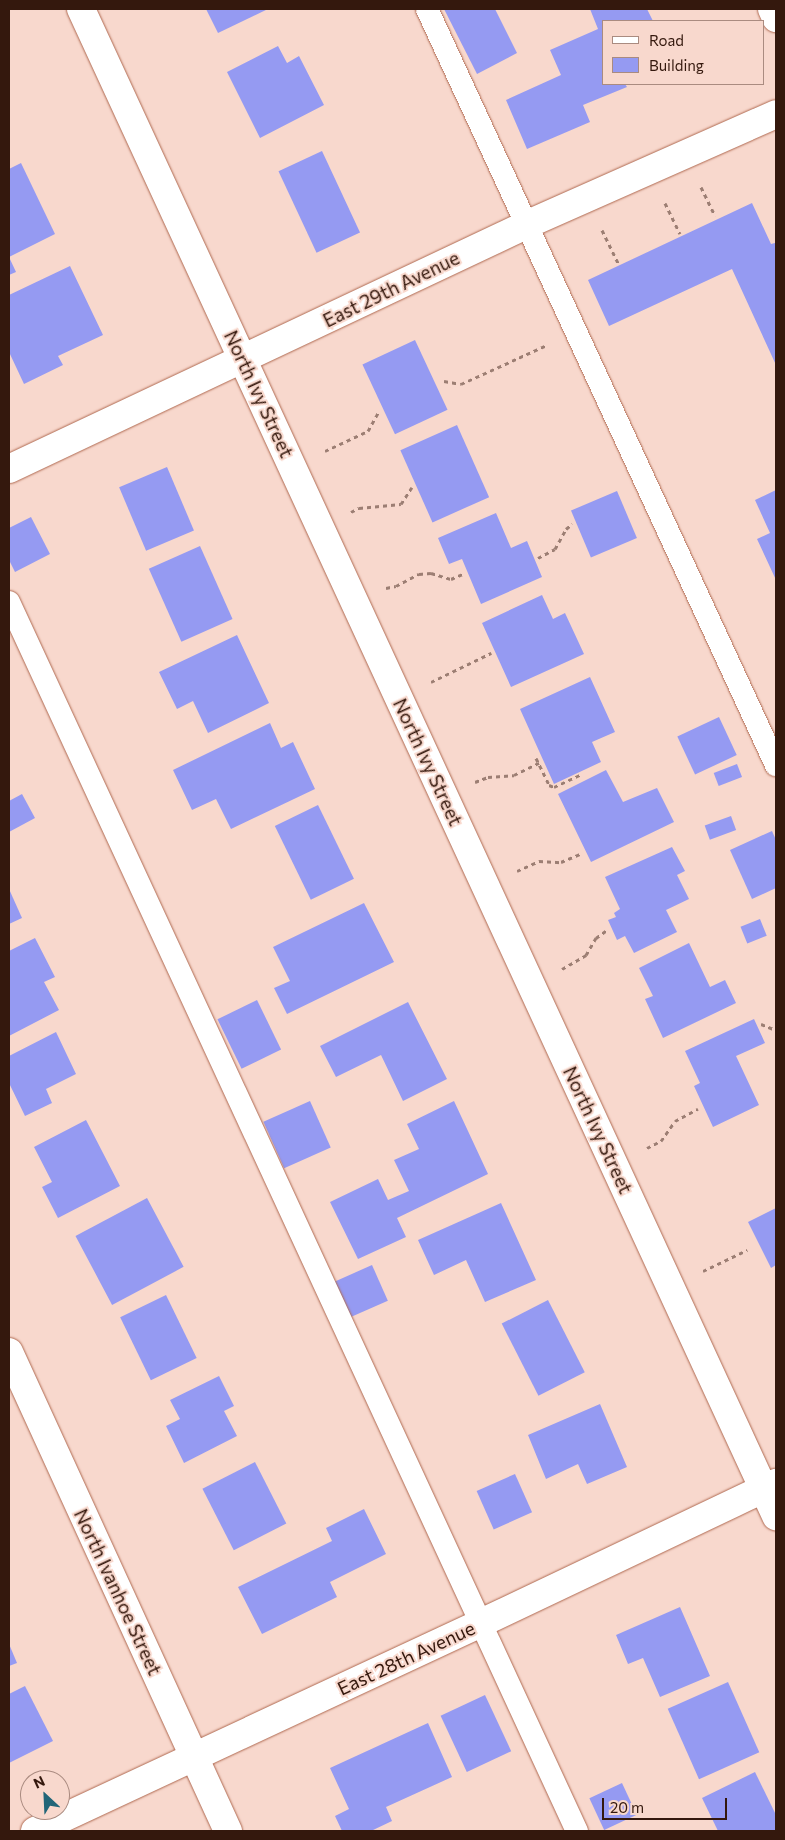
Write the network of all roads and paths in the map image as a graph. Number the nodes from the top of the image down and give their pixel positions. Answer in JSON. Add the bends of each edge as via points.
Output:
{"nodes":[{"id":1,"x":81,"y":9,"type":"edge"},
{"id":2,"x":427,"y":9,"type":"edge"},
{"id":3,"x":772,"y":9,"type":"edge"},
{"id":4,"x":776,"y":18,"type":"edge"},
{"id":5,"x":776,"y":114,"type":"edge"},
{"id":6,"x":700,"y":184,"type":"dead end"},
{"id":7,"x":665,"y":201,"type":"dead end"},
{"id":8,"x":715,"y":216,"type":"dead end"},
{"id":9,"x":599,"y":222,"type":"dead end"},
{"id":10,"x":528,"y":224,"type":"junction"},
{"id":11,"x":680,"y":234,"type":"dead end"},
{"id":12,"x":618,"y":264,"type":"dead end"},
{"id":13,"x":577,"y":330,"type":"junction"},
{"id":14,"x":243,"y":360,"type":"junction"},
{"id":15,"x":444,"y":381,"type":"dead end"},
{"id":16,"x":378,"y":413,"type":"dead end"},
{"id":17,"x":324,"y":452,"type":"dead end"},
{"id":18,"x":9,"y":469,"type":"edge"},
{"id":19,"x":412,"y":487,"type":"dead end"},
{"id":20,"x":345,"y":516,"type":"dead end"},
{"id":21,"x":572,"y":524,"type":"dead end"},
{"id":22,"x":538,"y":558,"type":"dead end"},
{"id":23,"x":463,"y":574,"type":"dead end"},
{"id":24,"x":382,"y":589,"type":"dead end"},
{"id":25,"x":9,"y":602,"type":"edge"},
{"id":26,"x":492,"y":653,"type":"dead end"},
{"id":27,"x":427,"y":684,"type":"dead end"},
{"id":28,"x":536,"y":758,"type":"dead end"},
{"id":29,"x":539,"y":763,"type":"junction"},
{"id":30,"x":776,"y":764,"type":"edge"},
{"id":31,"x":580,"y":775,"type":"dead end"},
{"id":32,"x":473,"y":783,"type":"dead end"},
{"id":33,"x":580,"y":854,"type":"dead end"},
{"id":34,"x":514,"y":872,"type":"dead end"},
{"id":35,"x":607,"y":930,"type":"dead end"},
{"id":36,"x":560,"y":970,"type":"dead end"},
{"id":37,"x":761,"y":1024,"type":"dead end"},
{"id":38,"x":776,"y":1030,"type":"edge"},
{"id":39,"x":698,"y":1109,"type":"dead end"},
{"id":40,"x":645,"y":1149,"type":"dead end"},
{"id":41,"x":748,"y":1250,"type":"dead end"},
{"id":42,"x":695,"y":1275,"type":"dead end"},
{"id":43,"x":9,"y":1352,"type":"edge"},
{"id":44,"x":770,"y":1486,"type":"edge"},
{"id":45,"x":776,"y":1516,"type":"edge"},
{"id":46,"x":481,"y":1623,"type":"junction"},
{"id":47,"x":194,"y":1757,"type":"junction"},
{"id":48,"x":34,"y":1831,"type":"edge"},
{"id":49,"x":228,"y":1831,"type":"edge"},
{"id":50,"x":577,"y":1831,"type":"edge"}],
"edges":[{"from":1,"to":14,"type":"street","name":"North Ivy Street"},
{"from":2,"to":10,"type":"lane"},
{"from":3,"to":4,"type":"street"},
{"from":5,"to":10,"type":"street","name":"East 29th Avenue"},
{"from":6,"to":8,"type":"path"},
{"from":7,"to":11,"type":"path"},
{"from":9,"to":12,"type":"path"},
{"from":10,"to":13,"type":"lane"},
{"from":10,"to":14,"type":"street","name":"East 29th Avenue"},
{"from":13,"to":15,"type":"path","via":[[461,384]]},
{"from":13,"to":30,"type":"lane"},
{"from":14,"to":18,"type":"street","name":"East 29th Avenue"},
{"from":14,"to":44,"type":"street","name":"North Ivy Street"},
{"from":16,"to":17,"type":"path","via":[[368,431]]},
{"from":19,"to":20,"type":"path","via":[[401,504],[359,508]]},
{"from":21,"to":22,"type":"path","via":[[555,549]]},
{"from":23,"to":24,"type":"path","via":[[451,579],[431,573],[419,574]]},
{"from":25,"to":46,"type":"lane"},
{"from":26,"to":27,"type":"path"},
{"from":28,"to":29,"type":"path"},
{"from":29,"to":31,"type":"path","via":[[548,785],[554,787]]},
{"from":29,"to":32,"type":"path","via":[[514,775],[488,776]]},
{"from":33,"to":34,"type":"path","via":[[561,862],[539,861]]},
{"from":35,"to":36,"type":"path","via":[[596,938],[586,955]]},
{"from":37,"to":38,"type":"path"},
{"from":39,"to":40,"type":"path","via":[[675,1121],[661,1141]]},
{"from":41,"to":42,"type":"path"},
{"from":43,"to":47,"type":"street","name":"North Ivanhoe Street"},
{"from":44,"to":45,"type":"street","name":"North Ivy Street"},
{"from":44,"to":46,"type":"street","name":"East 28th Avenue"},
{"from":46,"to":47,"type":"street","name":"East 28th Avenue"},
{"from":46,"to":50,"type":"lane"},
{"from":47,"to":48,"type":"street","name":"East 28th Avenue"},
{"from":47,"to":49,"type":"street","name":"North Ivanhoe Street"}]}
